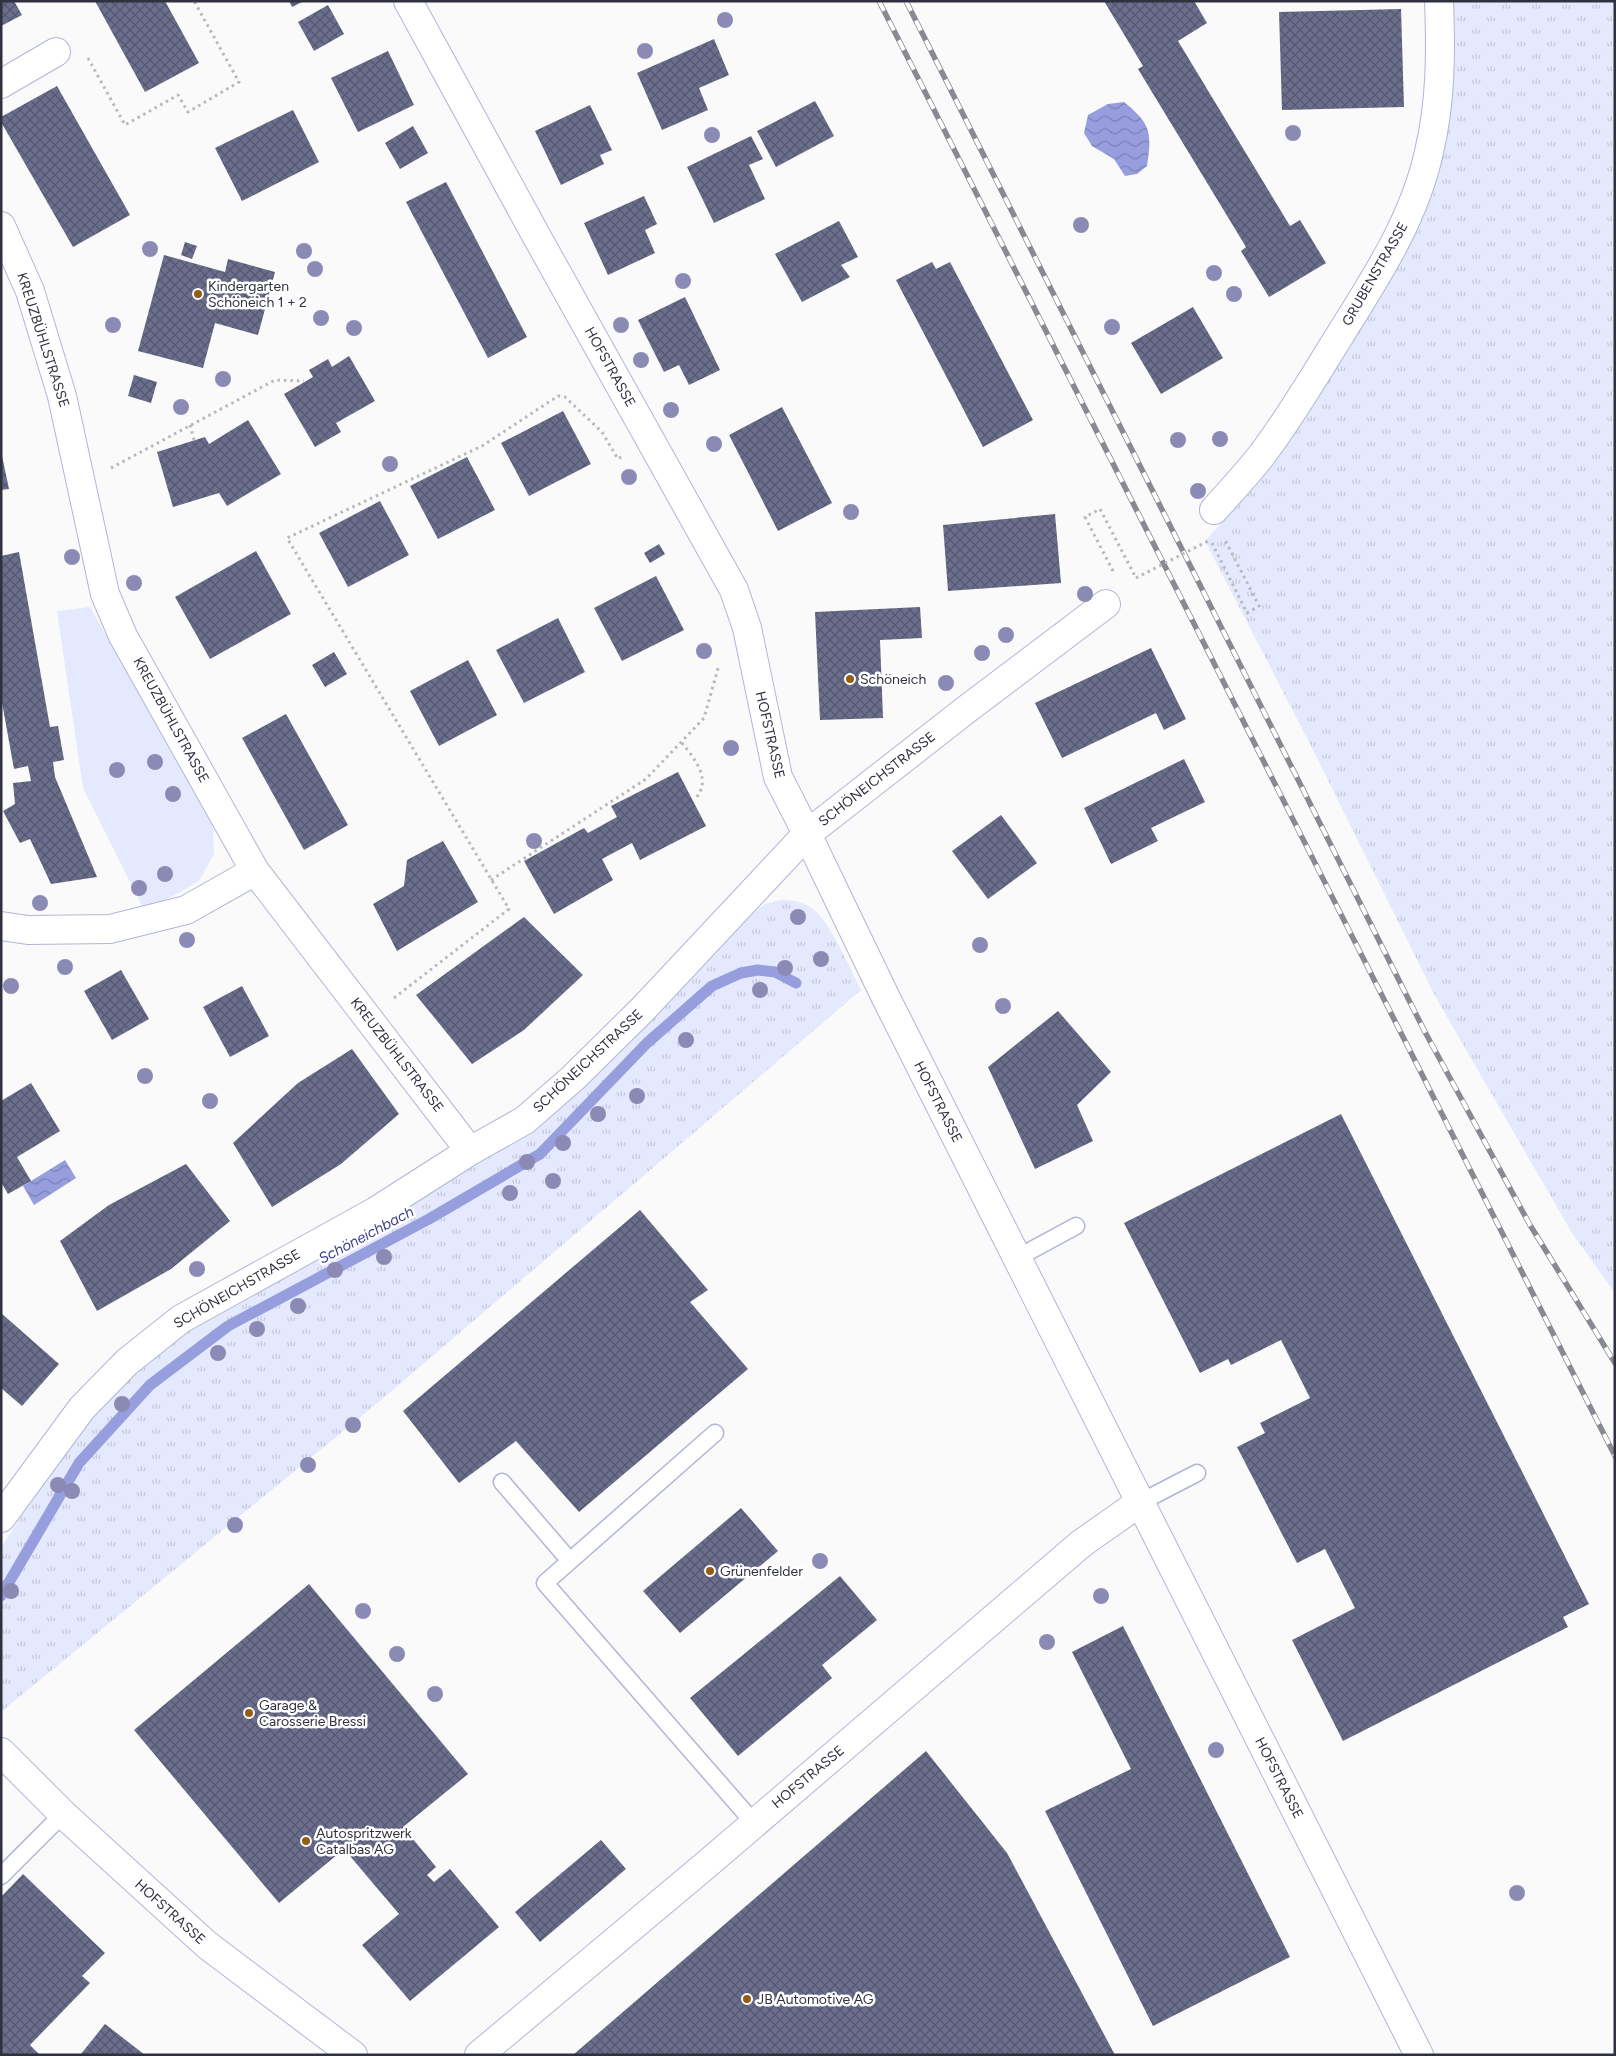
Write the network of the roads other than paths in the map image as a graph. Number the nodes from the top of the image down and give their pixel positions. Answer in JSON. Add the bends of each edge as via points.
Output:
{"nodes":[{"id":1,"x":408,"y":1,"type":"edge"},
{"id":2,"x":1439,"y":1,"type":"edge"},
{"id":3,"x":56,"y":52,"type":"road end"},
{"id":4,"x":1,"y":84,"type":"edge"},
{"id":5,"x":1,"y":226,"type":"edge"},
{"id":6,"x":1218,"y":522,"type":"road end"},
{"id":7,"x":1106,"y":604,"type":"dead end"},
{"id":8,"x":807,"y":834,"type":"junction"},
{"id":9,"x":255,"y":871,"type":"junction"},
{"id":10,"x":1,"y":926,"type":"edge"},
{"id":11,"x":470,"y":1151,"type":"junction"},
{"id":12,"x":1076,"y":1226,"type":"dead end"},
{"id":13,"x":1016,"y":1258,"type":"junction"},
{"id":14,"x":715,"y":1433,"type":"dead end"},
{"id":15,"x":1198,"y":1473,"type":"dead end"},
{"id":16,"x":502,"y":1482,"type":"dead end"},
{"id":17,"x":1139,"y":1502,"type":"junction"},
{"id":18,"x":1,"y":1518,"type":"edge"},
{"id":19,"x":570,"y":1561,"type":"junction"},
{"id":20,"x":1,"y":1752,"type":"edge"},
{"id":21,"x":63,"y":1814,"type":"junction"},
{"id":22,"x":754,"y":1823,"type":"junction"},
{"id":23,"x":1,"y":1876,"type":"edge"},
{"id":24,"x":353,"y":2055,"type":"edge"},
{"id":25,"x":479,"y":2055,"type":"edge"},
{"id":26,"x":1419,"y":2055,"type":"edge"}],
"edges":[{"from":1,"to":8,"type":"street","name":"HOFSTRASSE","via":[[734,590],[747,628],[778,776]]},
{"from":2,"to":6,"type":"street","name":"GRUBENSTRASSE","via":[[1441,72],[1436,112],[1421,182],[1407,218],[1382,268]]},
{"from":3,"to":4,"type":"street"},
{"from":5,"to":9,"type":"street","name":"KREUZBÜHLSTRASSE","via":[[30,291],[62,396],[102,585],[124,636]]},
{"from":7,"to":8,"type":"street","name":"SCHÖNEICHSTRASSE"},
{"from":8,"to":11,"type":"street","name":"SCHÖNEICHSTRASSE","via":[[642,1010],[573,1078],[525,1120]]},
{"from":8,"to":13,"type":"street","name":"HOFSTRASSE"},
{"from":9,"to":10,"type":"street","via":[[186,910],[110,929],[28,930]]},
{"from":9,"to":11,"type":"street","name":"KREUZBÜHLSTRASSE"},
{"from":11,"to":18,"type":"street","name":"SCHÖNEICHSTRASSE","via":[[376,1210],[181,1318],[127,1362],[82,1408]]},
{"from":12,"to":13,"type":"lane"},
{"from":13,"to":17,"type":"street","name":"HOFSTRASSE"},
{"from":14,"to":19,"type":"lane"},
{"from":15,"to":17,"type":"lane"},
{"from":16,"to":19,"type":"lane"},
{"from":17,"to":22,"type":"street","name":"HOFSTRASSE","via":[[1082,1543]]},
{"from":17,"to":26,"type":"street","name":"HOFSTRASSE"},
{"from":19,"to":22,"type":"lane","via":[[545,1583]]},
{"from":20,"to":21,"type":"street","name":"HOFSTRASSE"},
{"from":21,"to":23,"type":"lane"},
{"from":21,"to":24,"type":"street","name":"HOFSTRASSE","via":[[208,1945]]},
{"from":22,"to":25,"type":"street","name":"HOFSTRASSE"}]}
